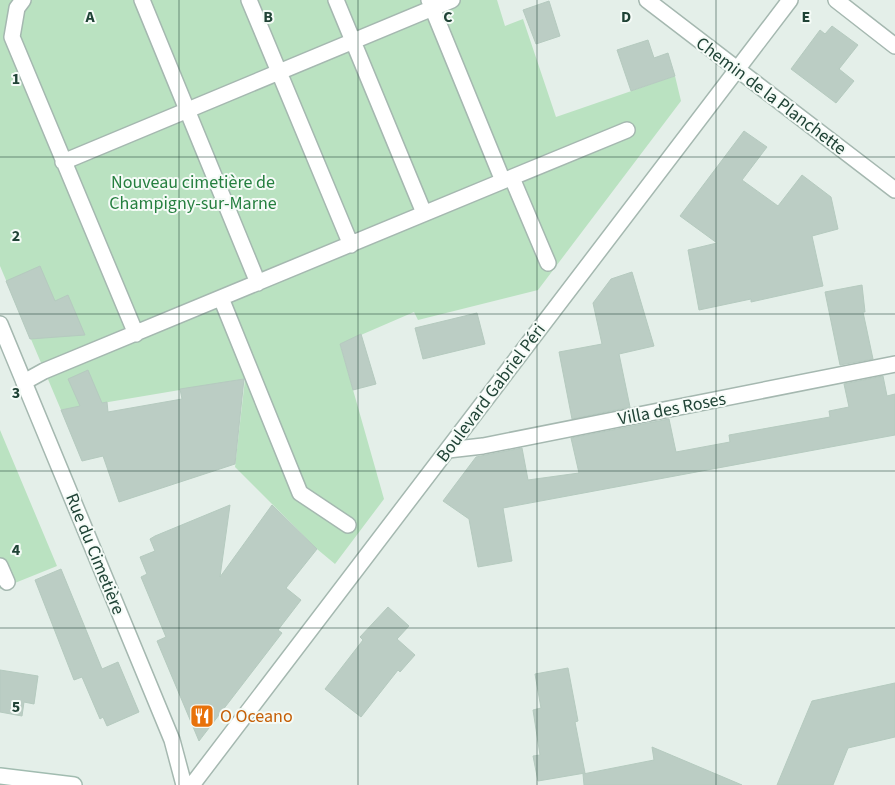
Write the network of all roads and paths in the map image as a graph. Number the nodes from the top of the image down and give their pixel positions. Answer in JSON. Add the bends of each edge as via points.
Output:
{"nodes":[{"id":1,"x":23,"y":0,"type":"edge"},
{"id":2,"x":142,"y":0,"type":"edge"},
{"id":3,"x":249,"y":0,"type":"edge"},
{"id":4,"x":336,"y":0,"type":"edge"},
{"id":5,"x":452,"y":0,"type":"edge"},
{"id":6,"x":647,"y":0,"type":"edge"},
{"id":7,"x":790,"y":0,"type":"edge"},
{"id":8,"x":836,"y":0,"type":"edge"},
{"id":9,"x":430,"y":4,"type":"edge"},
{"id":10,"x":353,"y":41,"type":"junction"},
{"id":11,"x":895,"y":46,"type":"edge"},
{"id":12,"x":736,"y":71,"type":"junction"},
{"id":13,"x":278,"y":72,"type":"junction"},
{"id":14,"x":187,"y":111,"type":"junction"},
{"id":15,"x":627,"y":130,"type":"dead end"},
{"id":16,"x":63,"y":162,"type":"junction"},
{"id":17,"x":508,"y":180,"type":"junction"},
{"id":18,"x":895,"y":190,"type":"edge"},
{"id":19,"x":424,"y":214,"type":"junction"},
{"id":20,"x":350,"y":245,"type":"junction"},
{"id":21,"x":548,"y":263,"type":"dead end"},
{"id":22,"x":258,"y":283,"type":"junction"},
{"id":23,"x":221,"y":298,"type":"junction"},
{"id":24,"x":0,"y":324,"type":"edge"},
{"id":25,"x":136,"y":334,"type":"junction"},
{"id":26,"x":895,"y":364,"type":"edge"},
{"id":27,"x":24,"y":382,"type":"junction"},
{"id":28,"x":448,"y":450,"type":"junction"},
{"id":29,"x":348,"y":524,"type":"dead end"},
{"id":30,"x":0,"y":566,"type":"edge"},
{"id":31,"x":7,"y":582,"type":"dead end"},
{"id":32,"x":0,"y":776,"type":"edge"},
{"id":33,"x":74,"y":785,"type":"edge"},
{"id":34,"x":184,"y":785,"type":"edge"},
{"id":35,"x":192,"y":785,"type":"edge"}],
"edges":[{"from":1,"to":16,"type":"street","via":[[17,8],[12,37]]},
{"from":2,"to":14,"type":"street"},
{"from":3,"to":13,"type":"street"},
{"from":4,"to":10,"type":"street"},
{"from":5,"to":9,"type":"street"},
{"from":6,"to":12,"type":"street","name":"Chemin de la Planchette"},
{"from":7,"to":12,"type":"street","name":"Boulevard Gabriel Péri"},
{"from":8,"to":11,"type":"street"},
{"from":9,"to":10,"type":"street"},
{"from":9,"to":17,"type":"street"},
{"from":10,"to":13,"type":"street"},
{"from":10,"to":19,"type":"street"},
{"from":12,"to":18,"type":"street","name":"Chemin de la Planchette"},
{"from":12,"to":28,"type":"street","name":"Boulevard Gabriel Péri"},
{"from":13,"to":14,"type":"street"},
{"from":13,"to":20,"type":"street"},
{"from":14,"to":16,"type":"street"},
{"from":14,"to":22,"type":"street"},
{"from":15,"to":17,"type":"street"},
{"from":16,"to":25,"type":"street"},
{"from":17,"to":19,"type":"street"},
{"from":17,"to":21,"type":"street"},
{"from":19,"to":20,"type":"street"},
{"from":20,"to":22,"type":"street"},
{"from":22,"to":23,"type":"street"},
{"from":23,"to":25,"type":"street"},
{"from":23,"to":29,"type":"street","via":[[300,493]]},
{"from":24,"to":27,"type":"street","name":"Rue du Cimetière"},
{"from":25,"to":27,"type":"street"},
{"from":26,"to":28,"type":"street","name":"Villa des Roses","via":[[483,446]]},
{"from":27,"to":34,"type":"street","name":"Rue du Cimetière","via":[[170,734]]},
{"from":28,"to":35,"type":"street","name":"Boulevard Gabriel Péri"},
{"from":30,"to":31,"type":"street"},
{"from":32,"to":33,"type":"street"}]}
